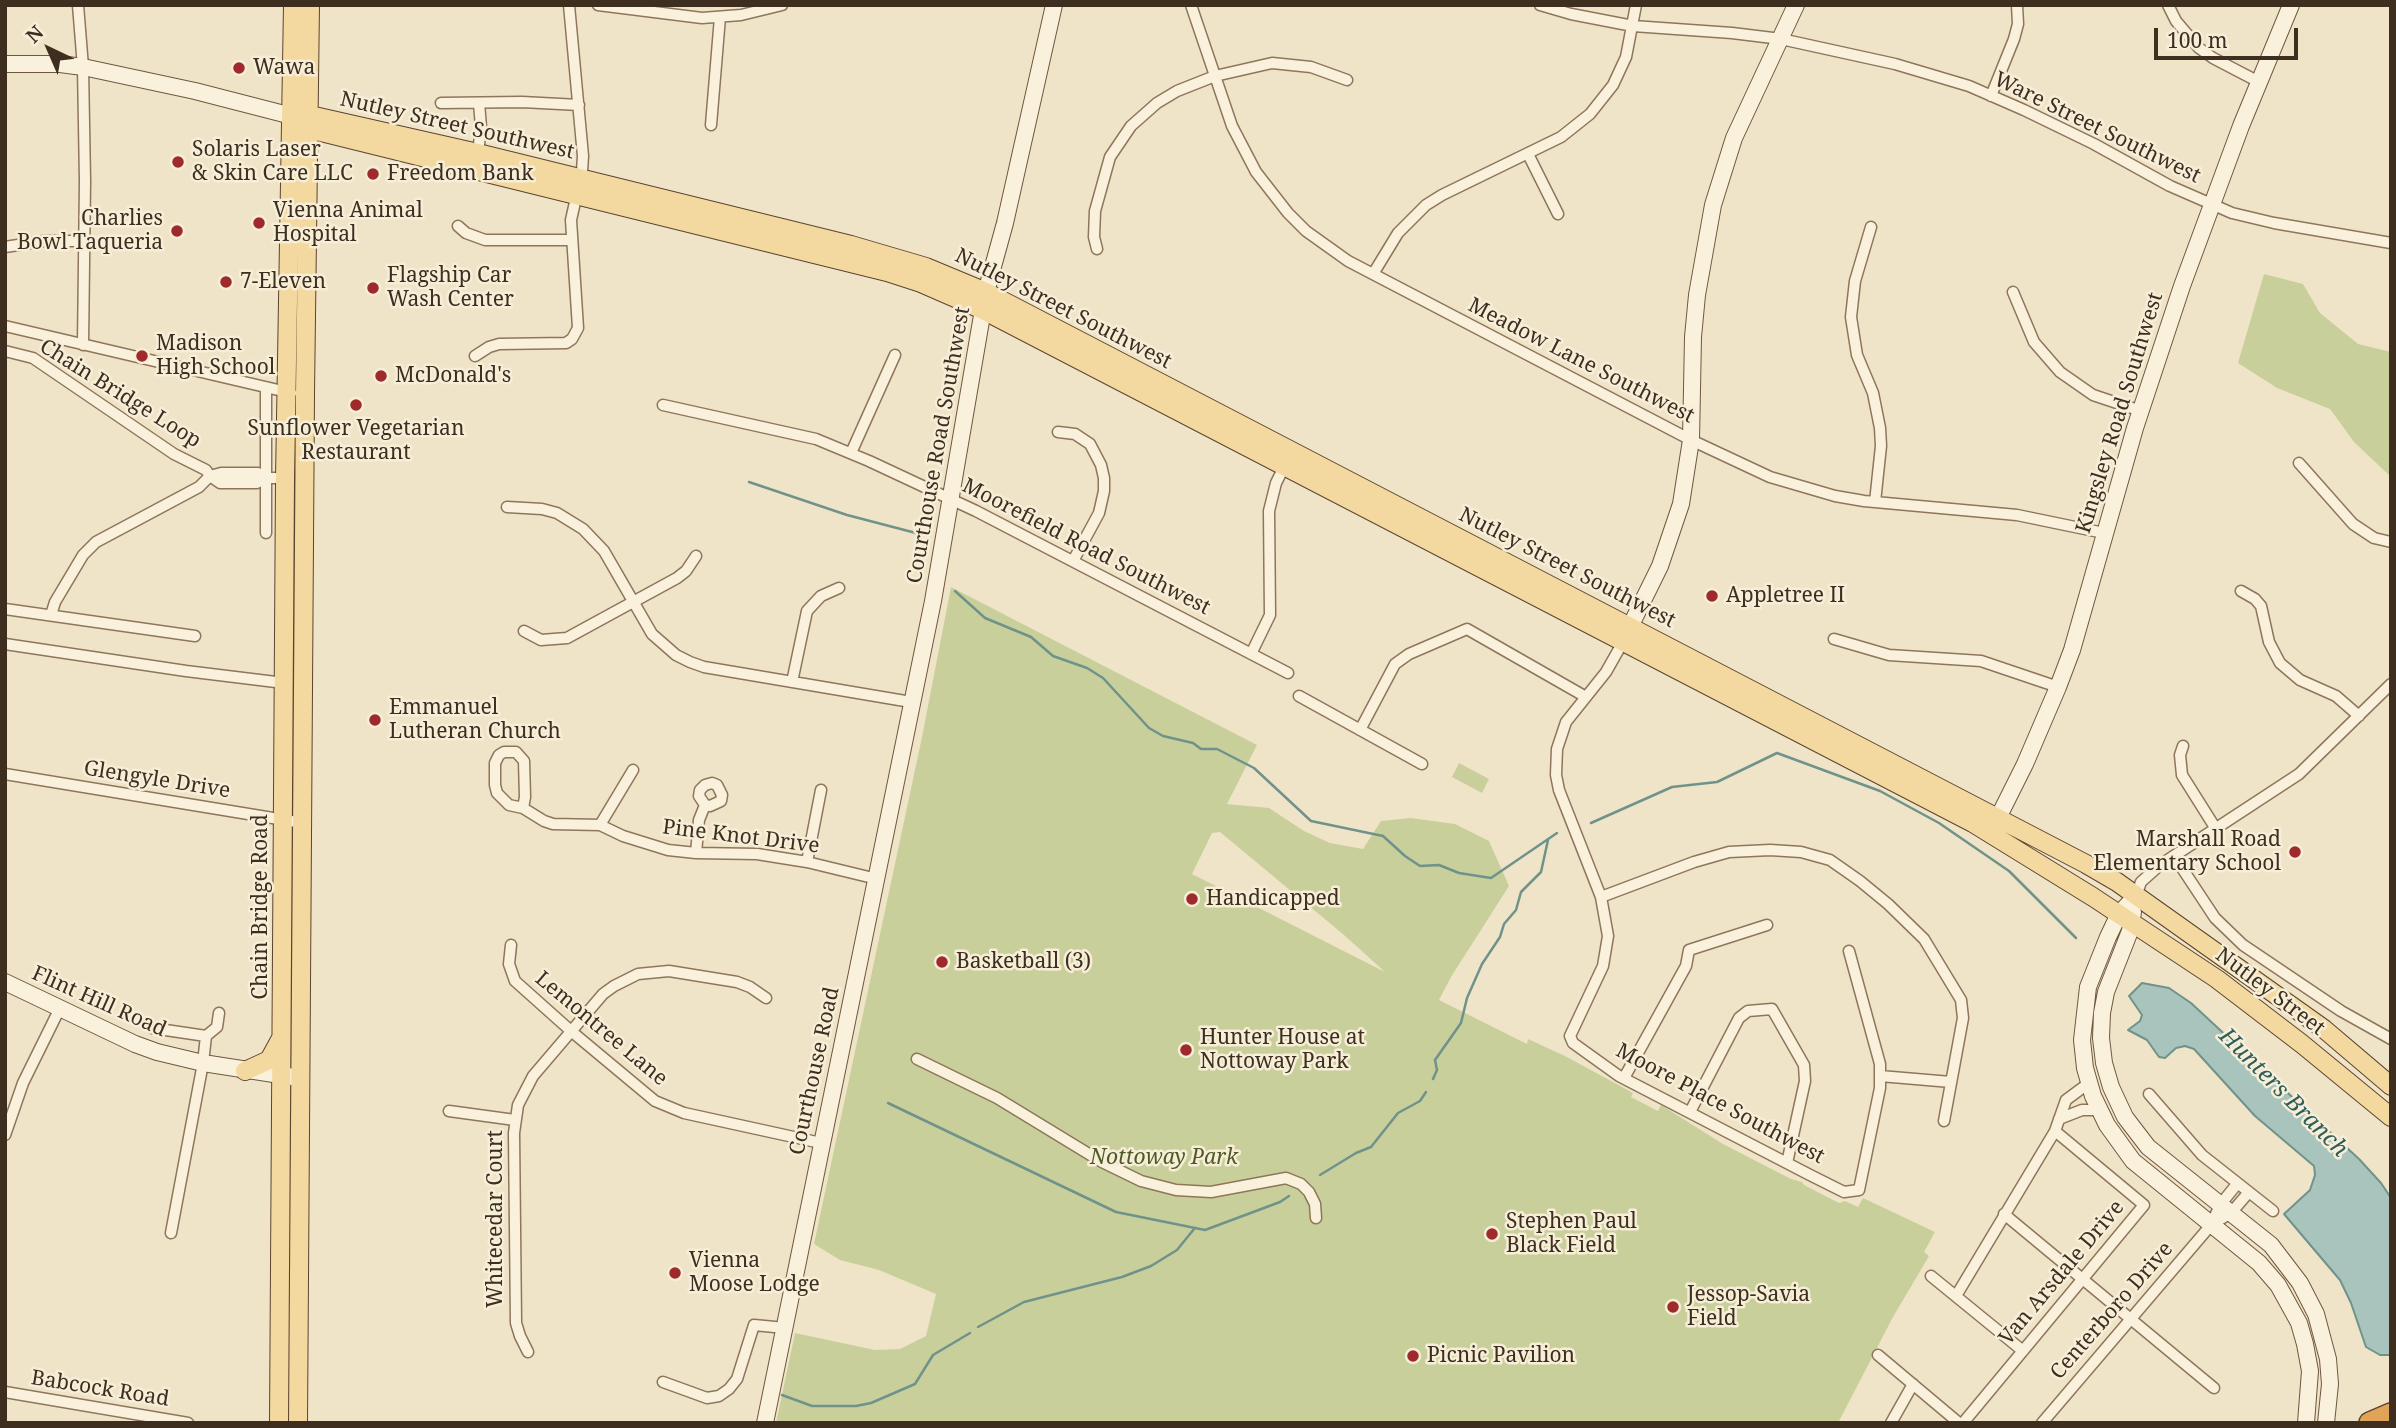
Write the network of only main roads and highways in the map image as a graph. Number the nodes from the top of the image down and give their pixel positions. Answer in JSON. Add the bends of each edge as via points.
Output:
{"nodes":[{"id":1,"x":293,"y":5,"type":"edge"},
{"id":2,"x":310,"y":5,"type":"edge"},
{"id":3,"x":304,"y":120,"type":"junction"},
{"id":4,"x":578,"y":187,"type":"junction"},
{"id":5,"x":295,"y":393,"type":"junction"},
{"id":6,"x":1289,"y":459,"type":"junction"},
{"id":7,"x":1994,"y":825,"type":"junction"},
{"id":8,"x":2126,"y":918,"type":"joint"},
{"id":9,"x":283,"y":1034,"type":"junction"},
{"id":10,"x":245,"y":1070,"type":"road end"},
{"id":11,"x":2391,"y":1086,"type":"edge"},
{"id":12,"x":2389,"y":1117,"type":"edge"},
{"id":13,"x":2391,"y":1414,"type":"edge"},
{"id":14,"x":279,"y":1423,"type":"edge"},
{"id":15,"x":298,"y":1423,"type":"edge"},
{"id":16,"x":2370,"y":1423,"type":"edge"}],
"edges":[{"from":1,"to":3,"type":"main road"},
{"from":2,"to":3,"type":"main road"},
{"from":3,"to":4,"type":"main road","name":"Nutley Street Southwest"},
{"from":3,"to":4,"type":"main road","name":"Nutley Street Southwest","via":[[478,153]]},
{"from":3,"to":5,"type":"main road"},
{"from":4,"to":6,"type":"main road","name":"Nutley Street Southwest","via":[[921,283]]},
{"from":4,"to":6,"type":"main road","name":"Nutley Street Southwest","via":[[895,256],[986,292]]},
{"from":5,"to":9,"type":"main road","name":"Chain Bridge Road","via":[[285,478]]},
{"from":5,"to":15,"type":"main road","name":"Chain Bridge Road","via":[[303,822]]},
{"from":6,"to":7,"type":"main road","name":"Nutley Street Southwest"},
{"from":7,"to":8,"type":"main road","name":"Nutley Street Southwest"},
{"from":7,"to":11,"type":"main road","name":"Nutley Street Southwest","via":[[2102,873],[2324,1029]]},
{"from":8,"to":12,"type":"main road","name":"Nutley Street","via":[[2217,979]]},
{"from":9,"to":10,"type":"main road","via":[[268,1060]]},
{"from":9,"to":14,"type":"main road","name":"Chain Bridge Road"},
{"from":13,"to":16,"type":"highway"}]}
